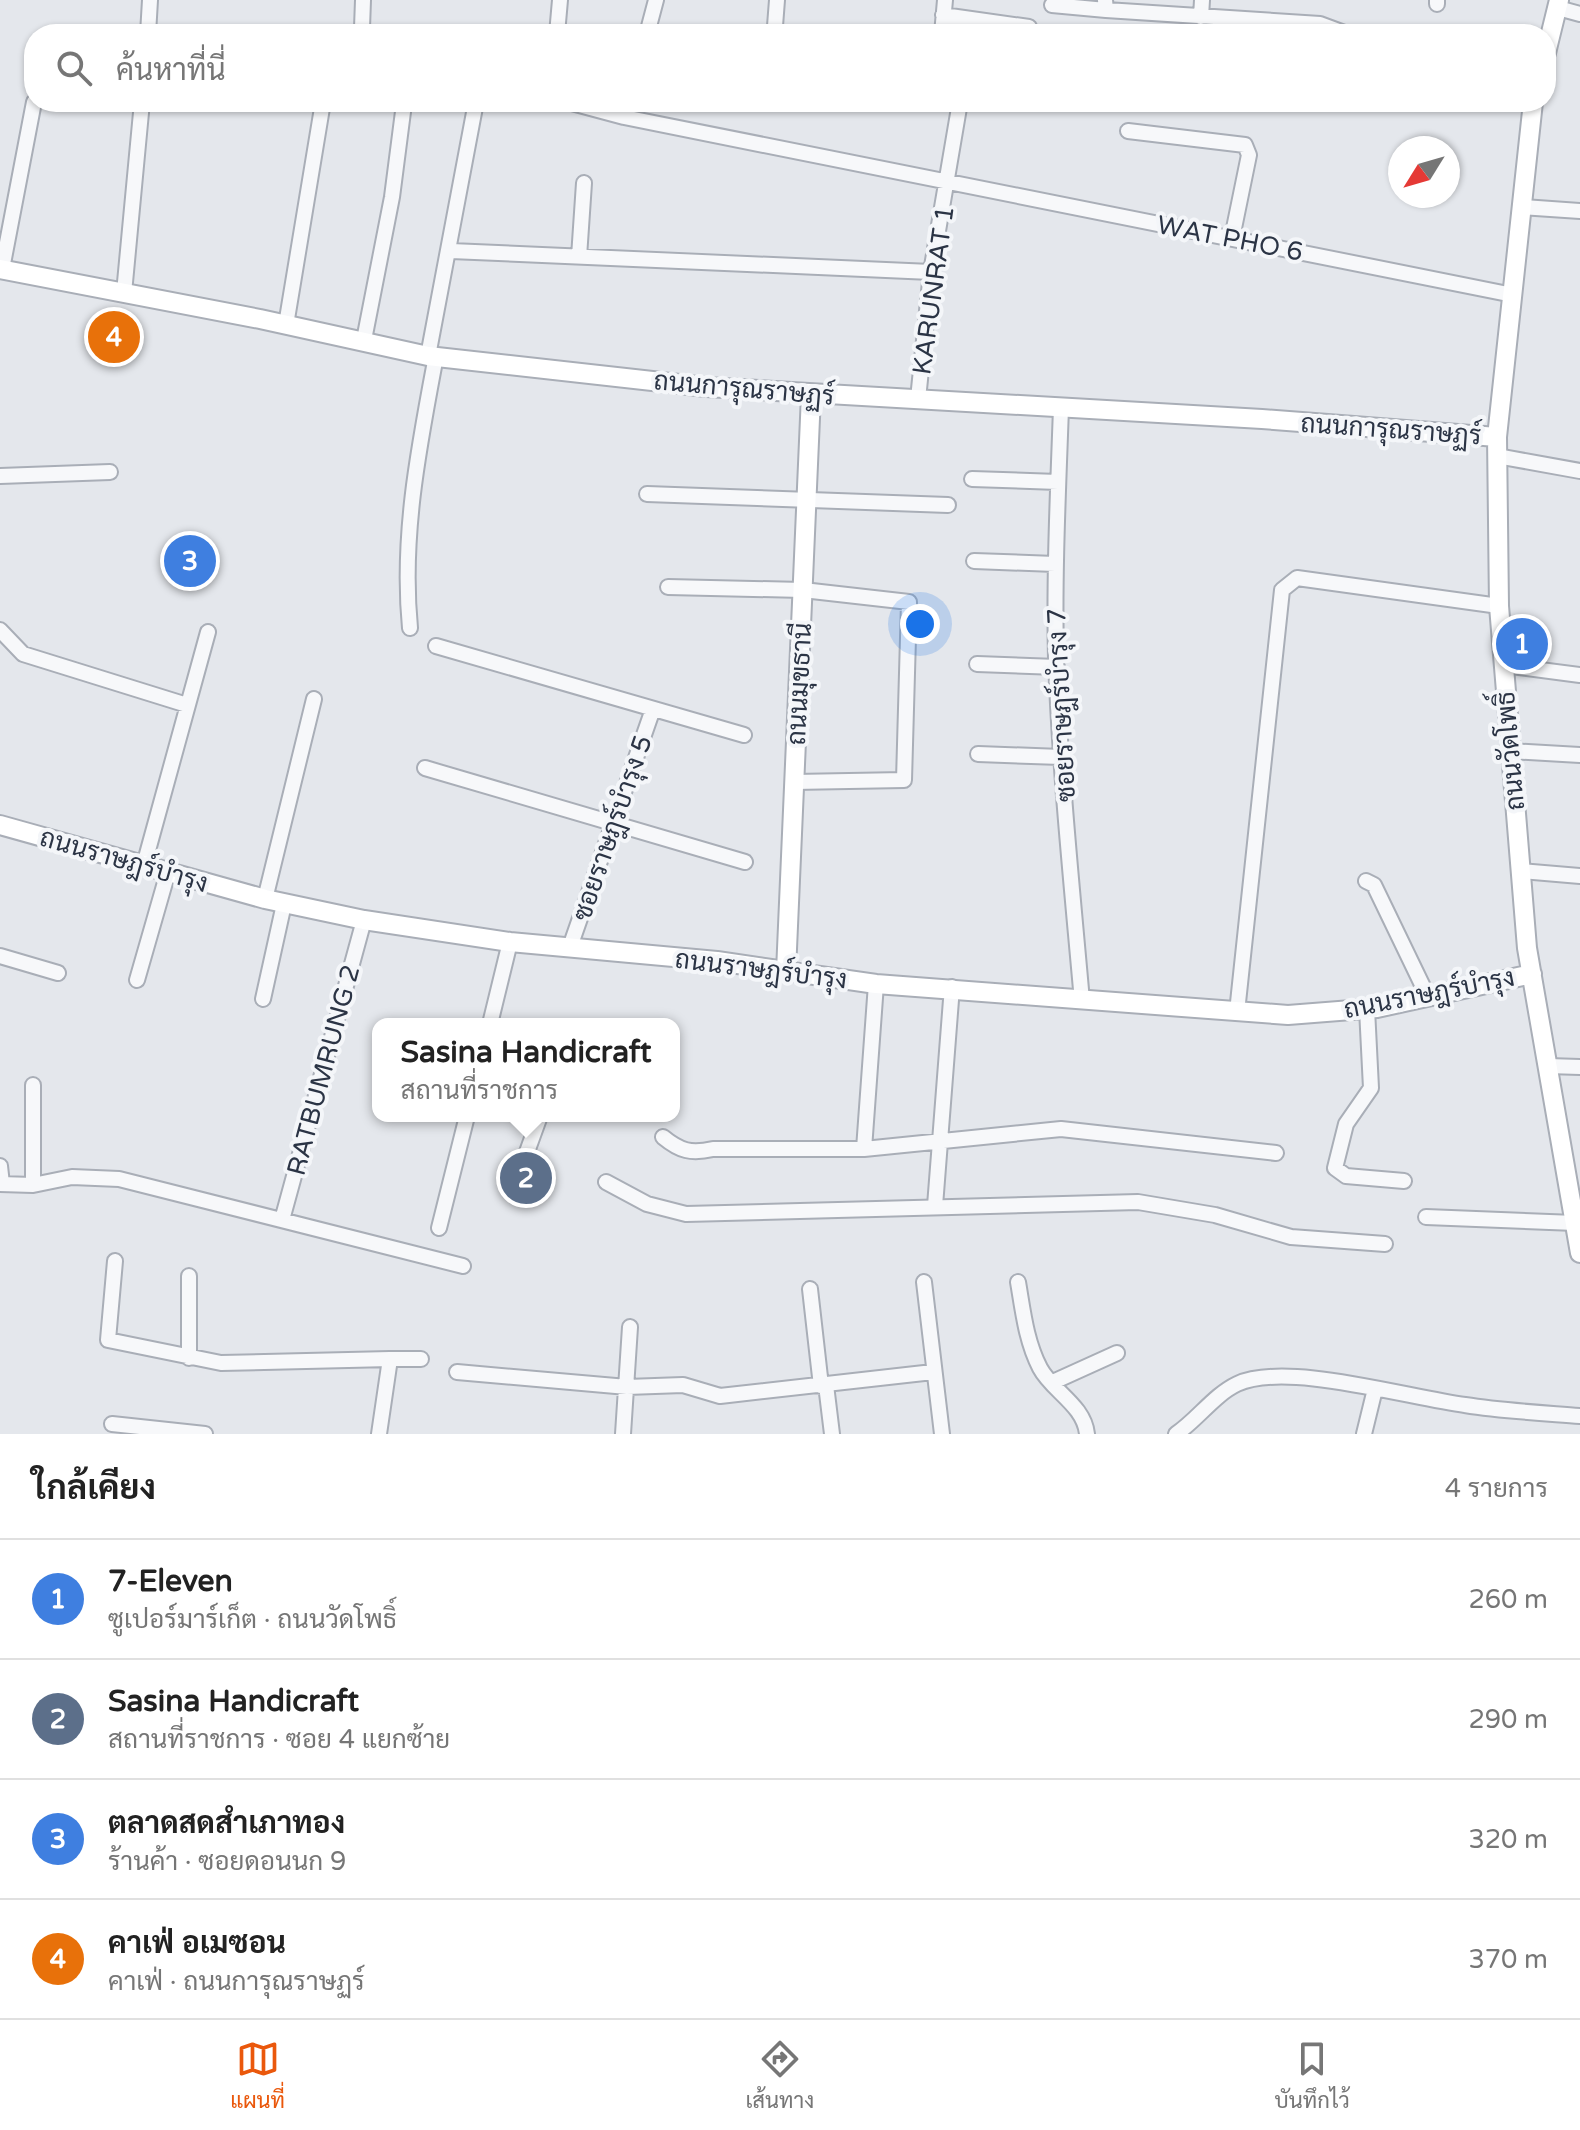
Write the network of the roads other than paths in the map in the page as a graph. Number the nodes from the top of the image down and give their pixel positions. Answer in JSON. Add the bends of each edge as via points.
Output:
{"nodes":[{"id":1,"x":150,"y":0,"type":"edge"},
{"id":2,"x":363,"y":0,"type":"edge"},
{"id":3,"x":560,"y":0,"type":"edge"},
{"id":4,"x":656,"y":0,"type":"edge"},
{"id":5,"x":777,"y":0,"type":"edge"},
{"id":6,"x":1202,"y":0,"type":"edge"},
{"id":7,"x":1558,"y":4,"type":"edge"},
{"id":8,"x":1052,"y":5,"type":"dead end"},
{"id":9,"x":1106,"y":5,"type":"edge"},
{"id":10,"x":944,"y":8,"type":"edge"},
{"id":11,"x":1580,"y":14,"type":"edge"},
{"id":12,"x":1201,"y":17,"type":"junction"},
{"id":13,"x":149,"y":24,"type":"edge"},
{"id":14,"x":362,"y":24,"type":"edge"},
{"id":15,"x":558,"y":24,"type":"edge"},
{"id":16,"x":650,"y":24,"type":"edge"},
{"id":17,"x":775,"y":24,"type":"edge"},
{"id":18,"x":1016,"y":24,"type":"edge"},
{"id":19,"x":1320,"y":24,"type":"edge"},
{"id":20,"x":1553,"y":24,"type":"edge"},
{"id":21,"x":32,"y":112,"type":"edge"},
{"id":22,"x":141,"y":112,"type":"edge"},
{"id":23,"x":317,"y":112,"type":"edge"},
{"id":24,"x":403,"y":112,"type":"edge"},
{"id":25,"x":474,"y":112,"type":"edge"},
{"id":26,"x":639,"y":112,"type":"edge"},
{"id":27,"x":958,"y":112,"type":"edge"},
{"id":28,"x":1529,"y":112,"type":"edge"},
{"id":29,"x":1128,"y":131,"type":"dead end"},
{"id":30,"x":948,"y":181,"type":"junction"},
{"id":31,"x":584,"y":183,"type":"dead end"},
{"id":32,"x":1522,"y":207,"type":"junction"},
{"id":33,"x":1580,"y":211,"type":"edge"},
{"id":34,"x":1232,"y":238,"type":"junction"},
{"id":35,"x":451,"y":251,"type":"junction"},
{"id":36,"x":579,"y":257,"type":"junction"},
{"id":37,"x":1,"y":269,"type":"edge"},
{"id":38,"x":931,"y":272,"type":"junction"},
{"id":39,"x":124,"y":293,"type":"junction"},
{"id":40,"x":1513,"y":295,"type":"junction"},
{"id":41,"x":286,"y":325,"type":"junction"},
{"id":42,"x":364,"y":340,"type":"junction"},
{"id":43,"x":432,"y":356,"type":"junction"},
{"id":44,"x":811,"y":395,"type":"junction"},
{"id":45,"x":918,"y":399,"type":"junction"},
{"id":46,"x":1061,"y":408,"type":"junction"},
{"id":47,"x":1497,"y":447,"type":"junction"},
{"id":48,"x":1580,"y":471,"type":"edge"},
{"id":49,"x":110,"y":472,"type":"dead end"},
{"id":50,"x":0,"y":476,"type":"edge"},
{"id":51,"x":972,"y":479,"type":"dead end"},
{"id":52,"x":1058,"y":482,"type":"junction"},
{"id":53,"x":647,"y":494,"type":"dead end"},
{"id":54,"x":806,"y":497,"type":"junction"},
{"id":55,"x":948,"y":505,"type":"dead end"},
{"id":56,"x":974,"y":561,"type":"dead end"},
{"id":57,"x":1055,"y":564,"type":"junction"},
{"id":58,"x":668,"y":587,"type":"dead end"},
{"id":59,"x":803,"y":590,"type":"junction"},
{"id":60,"x":1499,"y":606,"type":"junction"},
{"id":61,"x":410,"y":628,"type":"dead end"},
{"id":62,"x":0,"y":630,"type":"edge"},
{"id":63,"x":208,"y":632,"type":"dead end"},
{"id":64,"x":436,"y":646,"type":"dead end"},
{"id":65,"x":977,"y":664,"type":"dead end"},
{"id":66,"x":1503,"y":665,"type":"junction"},
{"id":67,"x":1057,"y":667,"type":"junction"},
{"id":68,"x":1580,"y":675,"type":"edge"},
{"id":69,"x":314,"y":699,"type":"dead end"},
{"id":70,"x":187,"y":705,"type":"junction"},
{"id":71,"x":653,"y":709,"type":"junction"},
{"id":72,"x":744,"y":735,"type":"dead end"},
{"id":73,"x":1510,"y":751,"type":"junction"},
{"id":74,"x":978,"y":754,"type":"dead end"},
{"id":75,"x":1580,"y":755,"type":"edge"},
{"id":76,"x":1061,"y":757,"type":"junction"},
{"id":77,"x":425,"y":768,"type":"dead end"},
{"id":78,"x":794,"y":782,"type":"junction"},
{"id":79,"x":614,"y":824,"type":"junction"},
{"id":80,"x":0,"y":825,"type":"edge"},
{"id":81,"x":745,"y":862,"type":"dead end"},
{"id":82,"x":144,"y":865,"type":"junction"},
{"id":83,"x":1520,"y":871,"type":"junction"},
{"id":84,"x":168,"y":872,"type":"junction"},
{"id":85,"x":1580,"y":876,"type":"edge"},
{"id":86,"x":1366,"y":881,"type":"dead end"},
{"id":87,"x":265,"y":899,"type":"junction"},
{"id":88,"x":284,"y":904,"type":"junction"},
{"id":89,"x":364,"y":920,"type":"junction"},
{"id":90,"x":510,"y":942,"type":"junction"},
{"id":91,"x":570,"y":947,"type":"junction"},
{"id":92,"x":0,"y":956,"type":"edge"},
{"id":93,"x":786,"y":972,"type":"junction"},
{"id":94,"x":58,"y":973,"type":"dead end"},
{"id":95,"x":1532,"y":974,"type":"junction"},
{"id":96,"x":137,"y":980,"type":"dead end"},
{"id":97,"x":876,"y":984,"type":"junction"},
{"id":98,"x":952,"y":987,"type":"junction"},
{"id":99,"x":1428,"y":997,"type":"junction"},
{"id":100,"x":263,"y":999,"type":"dead end"},
{"id":101,"x":1082,"y":1001,"type":"junction"},
{"id":102,"x":1367,"y":1009,"type":"junction"},
{"id":103,"x":1237,"y":1012,"type":"junction"},
{"id":104,"x":491,"y":1018,"type":"edge"},
{"id":105,"x":1548,"y":1066,"type":"junction"},
{"id":106,"x":1580,"y":1067,"type":"edge"},
{"id":107,"x":33,"y":1085,"type":"dead end"},
{"id":108,"x":466,"y":1122,"type":"edge"},
{"id":109,"x":538,"y":1122,"type":"edge"},
{"id":110,"x":663,"y":1137,"type":"dead end"},
{"id":111,"x":938,"y":1144,"type":"junction"},
{"id":112,"x":864,"y":1149,"type":"junction"},
{"id":113,"x":1276,"y":1153,"type":"dead end"},
{"id":114,"x":523,"y":1163,"type":"dead end"},
{"id":115,"x":0,"y":1166,"type":"edge"},
{"id":116,"x":1404,"y":1181,"type":"dead end"},
{"id":117,"x":606,"y":1182,"type":"dead end"},
{"id":118,"x":1,"y":1184,"type":"edge"},
{"id":119,"x":33,"y":1185,"type":"junction"},
{"id":120,"x":935,"y":1206,"type":"junction"},
{"id":121,"x":1426,"y":1217,"type":"dead end"},
{"id":122,"x":282,"y":1220,"type":"junction"},
{"id":123,"x":1575,"y":1223,"type":"junction"},
{"id":124,"x":439,"y":1228,"type":"dead end"},
{"id":125,"x":1385,"y":1244,"type":"dead end"},
{"id":126,"x":1580,"y":1253,"type":"edge"},
{"id":127,"x":115,"y":1261,"type":"dead end"},
{"id":128,"x":463,"y":1266,"type":"dead end"},
{"id":129,"x":189,"y":1276,"type":"dead end"},
{"id":130,"x":924,"y":1282,"type":"dead end"},
{"id":131,"x":1018,"y":1282,"type":"dead end"},
{"id":132,"x":810,"y":1289,"type":"dead end"},
{"id":133,"x":630,"y":1327,"type":"dead end"},
{"id":134,"x":1117,"y":1353,"type":"dead end"},
{"id":135,"x":189,"y":1358,"type":"junction"},
{"id":136,"x":390,"y":1359,"type":"junction"},
{"id":137,"x":421,"y":1359,"type":"dead end"},
{"id":138,"x":457,"y":1372,"type":"dead end"},
{"id":139,"x":933,"y":1372,"type":"junction"},
{"id":140,"x":1053,"y":1382,"type":"junction"},
{"id":141,"x":824,"y":1386,"type":"junction"},
{"id":142,"x":627,"y":1387,"type":"junction"},
{"id":143,"x":1375,"y":1389,"type":"junction"},
{"id":144,"x":1580,"y":1416,"type":"edge"},
{"id":145,"x":112,"y":1424,"type":"dead end"},
{"id":146,"x":205,"y":1434,"type":"edge"},
{"id":147,"x":379,"y":1434,"type":"edge"},
{"id":148,"x":623,"y":1434,"type":"edge"},
{"id":149,"x":832,"y":1434,"type":"edge"},
{"id":150,"x":942,"y":1434,"type":"edge"},
{"id":151,"x":1087,"y":1434,"type":"edge"},
{"id":152,"x":1176,"y":1434,"type":"edge"},
{"id":153,"x":1364,"y":1434,"type":"edge"}],
"edges":[{"from":1,"to":13,"type":"street"},
{"from":2,"to":14,"type":"street"},
{"from":3,"to":15,"type":"street"},
{"from":4,"to":16,"type":"street"},
{"from":5,"to":17,"type":"street"},
{"from":6,"to":12,"type":"street"},
{"from":7,"to":11,"type":"street"},
{"from":7,"to":20,"type":"street"},
{"from":8,"to":9,"type":"street"},
{"from":9,"to":12,"type":"street"},
{"from":10,"to":18,"type":"street"},
{"from":12,"to":19,"type":"street"},
{"from":21,"to":37,"type":"street"},
{"from":22,"to":39,"type":"street"},
{"from":23,"to":41,"type":"street"},
{"from":24,"to":42,"type":"street"},
{"from":25,"to":35,"type":"street"},
{"from":26,"to":30,"type":"street","name":"WAT PHO 6"},
{"from":27,"to":30,"type":"street","name":"KARUNRAT 1"},
{"from":28,"to":32,"type":"street","name":"ถนนวัดโพธิ์"},
{"from":29,"to":34,"type":"street","via":[[1245,145],[1249,155]]},
{"from":30,"to":34,"type":"street","name":"WAT PHO 6"},
{"from":30,"to":38,"type":"street","name":"KARUNRAT 1"},
{"from":31,"to":36,"type":"street"},
{"from":32,"to":33,"type":"street"},
{"from":32,"to":40,"type":"street","name":"ถนนวัดโพธิ์"},
{"from":34,"to":40,"type":"street","name":"WAT PHO 6"},
{"from":35,"to":36,"type":"street"},
{"from":35,"to":43,"type":"street"},
{"from":36,"to":38,"type":"street"},
{"from":37,"to":39,"type":"street","name":"ถนนการุณราษฏร์"},
{"from":38,"to":45,"type":"street","name":"KARUNRAT 1"},
{"from":39,"to":41,"type":"street","name":"ถนนการุณราษฏร์"},
{"from":40,"to":47,"type":"street","name":"ถนนวัดโพธิ์"},
{"from":41,"to":42,"type":"street","name":"ถนนการุณราษฏร์"},
{"from":42,"to":43,"type":"street","name":"ถนนการุณราษฏร์"},
{"from":43,"to":44,"type":"street","name":"ถนนการุณราษฏร์"},
{"from":43,"to":61,"type":"street","via":[[406,562]]},
{"from":44,"to":45,"type":"street","name":"ถนนการุณราษฏร์"},
{"from":44,"to":54,"type":"street","name":"ถนนมุขธานี"},
{"from":45,"to":46,"type":"street","name":"ถนนการุณราษฏร์"},
{"from":46,"to":47,"type":"street","name":"ถนนการุณราษฏร์"},
{"from":46,"to":52,"type":"street","name":"ซอยราษฎร์บำรุง 7"},
{"from":47,"to":48,"type":"street"},
{"from":47,"to":60,"type":"street","name":"ถนนวัดโพธิ์"},
{"from":49,"to":50,"type":"street"},
{"from":51,"to":52,"type":"street"},
{"from":52,"to":57,"type":"street","name":"ซอยราษฎร์บำรุง 7"},
{"from":53,"to":54,"type":"street"},
{"from":54,"to":55,"type":"street"},
{"from":54,"to":59,"type":"street","name":"ถนนมุขธานี"},
{"from":56,"to":57,"type":"street"},
{"from":57,"to":67,"type":"street","name":"ซอยราษฎร์บำรุง 7"},
{"from":58,"to":59,"type":"street"},
{"from":59,"to":78,"type":"street","name":"ถนนมุขธานี"},
{"from":59,"to":78,"type":"street","via":[[909,602],[904,780]]},
{"from":60,"to":66,"type":"street","name":"ถนนวัดโพธิ์"},
{"from":60,"to":103,"type":"street","via":[[1297,578],[1282,590]]},
{"from":62,"to":70,"type":"street","via":[[23,654]]},
{"from":63,"to":70,"type":"street"},
{"from":64,"to":71,"type":"street"},
{"from":65,"to":67,"type":"street"},
{"from":66,"to":68,"type":"street"},
{"from":66,"to":73,"type":"street","name":"ถนนวัดโพธิ์"},
{"from":67,"to":76,"type":"street","name":"ซอยราษฎร์บำรุง 7"},
{"from":69,"to":87,"type":"street"},
{"from":70,"to":82,"type":"street"},
{"from":71,"to":72,"type":"street"},
{"from":71,"to":79,"type":"street","name":"ซอยราษฎร์บำรุง 5"},
{"from":73,"to":75,"type":"street"},
{"from":73,"to":83,"type":"street","name":"ถนนวัดโพธิ์"},
{"from":74,"to":76,"type":"street"},
{"from":76,"to":101,"type":"street","name":"ซอยราษฎร์บำรุง 7"},
{"from":77,"to":79,"type":"street"},
{"from":78,"to":93,"type":"street","name":"ถนนมุขธานี"},
{"from":79,"to":81,"type":"street"},
{"from":79,"to":91,"type":"street","name":"ซอยราษฎร์บำรุง 5"},
{"from":80,"to":82,"type":"street","name":"ถนนราษฎร์บำรุง"},
{"from":82,"to":84,"type":"street","name":"ถนนราษฎร์บำรุง"},
{"from":83,"to":85,"type":"street"},
{"from":83,"to":95,"type":"street","name":"ถนนวัดโพธิ์"},
{"from":84,"to":87,"type":"street","name":"ถนนราษฎร์บำรุง"},
{"from":84,"to":96,"type":"street"},
{"from":86,"to":99,"type":"street","via":[[1374,885]]},
{"from":87,"to":88,"type":"street","name":"ถนนราษฎร์บำรุง"},
{"from":88,"to":89,"type":"street","name":"ถนนราษฎร์บำรุง"},
{"from":88,"to":100,"type":"street"},
{"from":89,"to":90,"type":"street","name":"ถนนราษฎร์บำรุง"},
{"from":89,"to":122,"type":"street","name":"RATBUMRUNG 2"},
{"from":90,"to":91,"type":"street","name":"ถนนราษฎร์บำรุง"},
{"from":90,"to":104,"type":"street"},
{"from":91,"to":93,"type":"street","name":"ถนนราษฎร์บำรุง"},
{"from":92,"to":94,"type":"street"},
{"from":93,"to":97,"type":"street","name":"ถนนราษฎร์บำรุง"},
{"from":95,"to":99,"type":"street","name":"ถนนราษฎร์บำรุง"},
{"from":95,"to":105,"type":"street","name":"ถนนวัดโพธิ์"},
{"from":97,"to":98,"type":"street","name":"ถนนราษฎร์บำรุง"},
{"from":97,"to":112,"type":"street"},
{"from":98,"to":101,"type":"street","name":"ถนนราษฎร์บำรุง"},
{"from":98,"to":111,"type":"street"},
{"from":99,"to":102,"type":"street","name":"ถนนราษฎร์บำรุง"},
{"from":101,"to":103,"type":"street","name":"ถนนราษฎร์บำรุง"},
{"from":102,"to":103,"type":"street","name":"ถนนราษฎร์บำรุง","via":[[1288,1015]]},
{"from":102,"to":116,"type":"street","via":[[1371,1088],[1346,1124],[1335,1168],[1346,1176]]},
{"from":105,"to":106,"type":"street"},
{"from":105,"to":123,"type":"street","name":"ถนนวัดโพธิ์"},
{"from":107,"to":119,"type":"street"},
{"from":108,"to":124,"type":"street"},
{"from":109,"to":114,"type":"street"},
{"from":110,"to":112,"type":"street","via":[[679,1150],[696,1153]]},
{"from":111,"to":112,"type":"street"},
{"from":111,"to":113,"type":"street","via":[[1061,1129]]},
{"from":111,"to":120,"type":"street"},
{"from":115,"to":118,"type":"street"},
{"from":117,"to":120,"type":"street","via":[[647,1204],[686,1214]]},
{"from":118,"to":119,"type":"street"},
{"from":119,"to":122,"type":"street","via":[[72,1177],[119,1179]]},
{"from":120,"to":125,"type":"street","via":[[1138,1202],[1215,1215],[1291,1237]]},
{"from":121,"to":123,"type":"street"},
{"from":122,"to":128,"type":"street"},
{"from":123,"to":126,"type":"street","name":"ถนนวัดโพธิ์"},
{"from":127,"to":135,"type":"street","via":[[108,1340]]},
{"from":129,"to":135,"type":"street"},
{"from":130,"to":139,"type":"street"},
{"from":131,"to":140,"type":"street","via":[[1025,1329],[1043,1373]]},
{"from":132,"to":141,"type":"street"},
{"from":133,"to":142,"type":"street"},
{"from":134,"to":140,"type":"street"},
{"from":135,"to":136,"type":"street","via":[[221,1363]]},
{"from":136,"to":137,"type":"street"},
{"from":136,"to":147,"type":"street"},
{"from":138,"to":142,"type":"street"},
{"from":139,"to":141,"type":"street"},
{"from":139,"to":150,"type":"street"},
{"from":140,"to":151,"type":"street","via":[[1078,1412]]},
{"from":141,"to":142,"type":"street","via":[[720,1396],[683,1385]]},
{"from":141,"to":149,"type":"street"},
{"from":142,"to":148,"type":"street"},
{"from":143,"to":144,"type":"street","via":[[1464,1405]]},
{"from":143,"to":152,"type":"street","via":[[1258,1377],[1236,1385]]},
{"from":143,"to":153,"type":"street"},
{"from":145,"to":146,"type":"street"}]}
